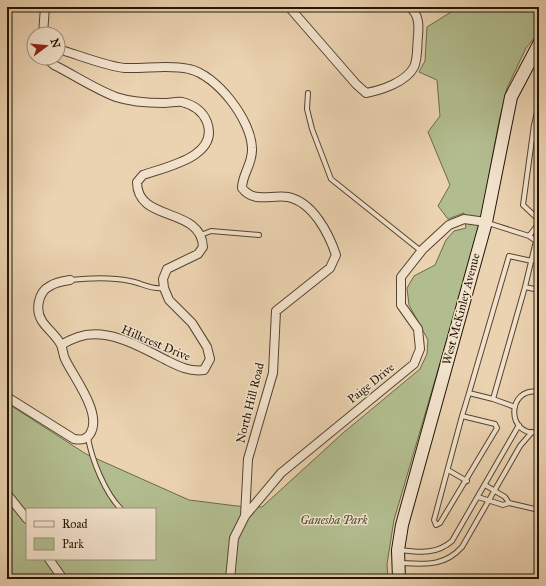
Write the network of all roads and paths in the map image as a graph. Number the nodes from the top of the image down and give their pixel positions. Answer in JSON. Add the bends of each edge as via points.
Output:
{"nodes":[{"id":1,"x":45,"y":7,"type":"edge"},
{"id":2,"x":289,"y":7,"type":"edge"},
{"id":3,"x":410,"y":7,"type":"edge"},
{"id":4,"x":44,"y":26,"type":"edge"},
{"id":5,"x":539,"y":44,"type":"edge"},
{"id":6,"x":66,"y":51,"type":"edge"},
{"id":7,"x":56,"y":66,"type":"edge"},
{"id":8,"x":308,"y":93,"type":"dead end"},
{"id":9,"x":539,"y":104,"type":"edge"},
{"id":10,"x":486,"y":222,"type":"junction"},
{"id":11,"x":539,"y":222,"type":"edge"},
{"id":12,"x":259,"y":235,"type":"dead end"},
{"id":13,"x":201,"y":236,"type":"junction"},
{"id":14,"x":529,"y":236,"type":"junction"},
{"id":15,"x":538,"y":242,"type":"edge"},
{"id":16,"x":421,"y":251,"type":"junction"},
{"id":17,"x":532,"y":262,"type":"junction"},
{"id":18,"x":70,"y":280,"type":"joint"},
{"id":19,"x":526,"y":287,"type":"junction"},
{"id":20,"x":164,"y":288,"type":"junction"},
{"id":21,"x":539,"y":290,"type":"edge"},
{"id":22,"x":61,"y":345,"type":"junction"},
{"id":23,"x":539,"y":392,"type":"edge"},
{"id":24,"x":469,"y":393,"type":"junction"},
{"id":25,"x":7,"y":397,"type":"edge"},
{"id":26,"x":493,"y":399,"type":"junction"},
{"id":27,"x":515,"y":407,"type":"junction"},
{"id":28,"x":462,"y":416,"type":"junction"},
{"id":29,"x":519,"y":425,"type":"junction"},
{"id":30,"x":532,"y":432,"type":"junction"},
{"id":31,"x":539,"y":432,"type":"edge"},
{"id":32,"x":88,"y":438,"type":"junction"},
{"id":33,"x":448,"y":470,"type":"junction"},
{"id":34,"x":467,"y":481,"type":"junction"},
{"id":35,"x":485,"y":485,"type":"junction"},
{"id":36,"x":494,"y":490,"type":"junction"},
{"id":37,"x":7,"y":494,"type":"edge"},
{"id":38,"x":478,"y":497,"type":"junction"},
{"id":39,"x":488,"y":500,"type":"junction"},
{"id":40,"x":509,"y":503,"type":"junction"},
{"id":41,"x":120,"y":508,"type":"edge"},
{"id":42,"x":539,"y":510,"type":"edge"},
{"id":43,"x":244,"y":516,"type":"junction"},
{"id":44,"x":26,"y":518,"type":"edge"},
{"id":45,"x":398,"y":550,"type":"junction"},
{"id":46,"x":50,"y":560,"type":"edge"},
{"id":47,"x":398,"y":562,"type":"junction"},
{"id":48,"x":63,"y":579,"type":"edge"},
{"id":49,"x":230,"y":579,"type":"edge"},
{"id":50,"x":399,"y":579,"type":"edge"}],
"edges":[{"from":1,"to":4,"type":"street"},
{"from":2,"to":3,"type":"street","via":[[366,93],[378,91],[405,78],[415,66],[418,25],[415,12]]},
{"from":5,"to":10,"type":"main road","name":"West McKinley Avenue","via":[[511,96]]},
{"from":6,"to":43,"type":"street","name":"North Hill Road","via":[[124,68],[191,69],[209,79],[228,97],[249,132],[251,163],[242,180],[242,188],[247,195],[288,197],[299,202],[312,212],[331,239],[336,255],[330,268],[276,311],[272,373],[248,459]]},
{"from":7,"to":13,"type":"street","via":[[116,97],[130,101],[181,102],[192,105],[202,112],[208,124],[209,136],[205,147],[196,155],[143,175],[137,182],[141,200],[152,208],[186,221],[198,230]]},
{"from":8,"to":16,"type":"lane","via":[[312,129],[331,180]]},
{"from":9,"to":11,"type":"lane","via":[[523,205]]},
{"from":10,"to":14,"type":"lane"},
{"from":10,"to":16,"type":"street","name":"Paige Drive","via":[[464,219],[449,225]]},
{"from":10,"to":45,"type":"main road","name":"West McKinley Avenue","via":[[402,525]]},
{"from":11,"to":14,"type":"lane"},
{"from":12,"to":13,"type":"lane","via":[[211,231]]},
{"from":13,"to":20,"type":"street","via":[[203,247],[198,254],[167,269],[163,279]]},
{"from":14,"to":15,"type":"lane"},
{"from":15,"to":17,"type":"lane"},
{"from":16,"to":43,"type":"street","name":"Paige Drive","via":[[401,277],[401,305],[418,328],[420,348],[414,364],[281,473]]},
{"from":17,"to":19,"type":"lane"},
{"from":17,"to":24,"type":"lane","via":[[509,256]]},
{"from":18,"to":20,"type":"lane","via":[[112,279],[131,281],[150,288]]},
{"from":18,"to":22,"type":"street","via":[[48,286],[39,302],[38,312],[41,320]]},
{"from":19,"to":21,"type":"lane"},
{"from":19,"to":26,"type":"lane"},
{"from":20,"to":22,"type":"street","name":"Hillcrest Drive","via":[[169,300],[192,323],[207,346],[210,359],[204,370],[183,369],[136,345],[112,337],[79,336]]},
{"from":22,"to":32,"type":"street","via":[[64,357],[94,418],[93,429]]},
{"from":23,"to":27,"type":"lane","via":[[523,394]]},
{"from":24,"to":26,"type":"lane"},
{"from":24,"to":28,"type":"lane"},
{"from":25,"to":32,"type":"street","via":[[74,439]]},
{"from":26,"to":27,"type":"lane"},
{"from":27,"to":29,"type":"lane","via":[[514,417]]},
{"from":28,"to":33,"type":"lane"},
{"from":28,"to":34,"type":"lane","via":[[495,424],[498,428]]},
{"from":29,"to":30,"type":"lane"},
{"from":29,"to":35,"type":"lane"},
{"from":30,"to":31,"type":"lane"},
{"from":30,"to":36,"type":"lane","via":[[520,446]]},
{"from":32,"to":41,"type":"lane","via":[[90,450],[108,493]]},
{"from":33,"to":34,"type":"lane"},
{"from":33,"to":34,"type":"lane","via":[[434,520],[436,525],[440,523]]},
{"from":35,"to":36,"type":"lane"},
{"from":35,"to":38,"type":"lane"},
{"from":36,"to":39,"type":"lane"},
{"from":36,"to":40,"type":"lane"},
{"from":37,"to":44,"type":"street"},
{"from":38,"to":39,"type":"lane"},
{"from":38,"to":45,"type":"lane","via":[[447,546],[432,552]]},
{"from":39,"to":40,"type":"lane","via":[[504,505]]},
{"from":39,"to":47,"type":"lane","via":[[462,547],[450,558],[442,562],[423,564]]},
{"from":40,"to":42,"type":"lane"},
{"from":43,"to":49,"type":"street","name":"Paige Drive","via":[[234,538]]},
{"from":45,"to":47,"type":"main road","name":"West McKinley Avenue"},
{"from":46,"to":48,"type":"street"},
{"from":47,"to":50,"type":"main road","name":"West McKinley Avenue"}]}
